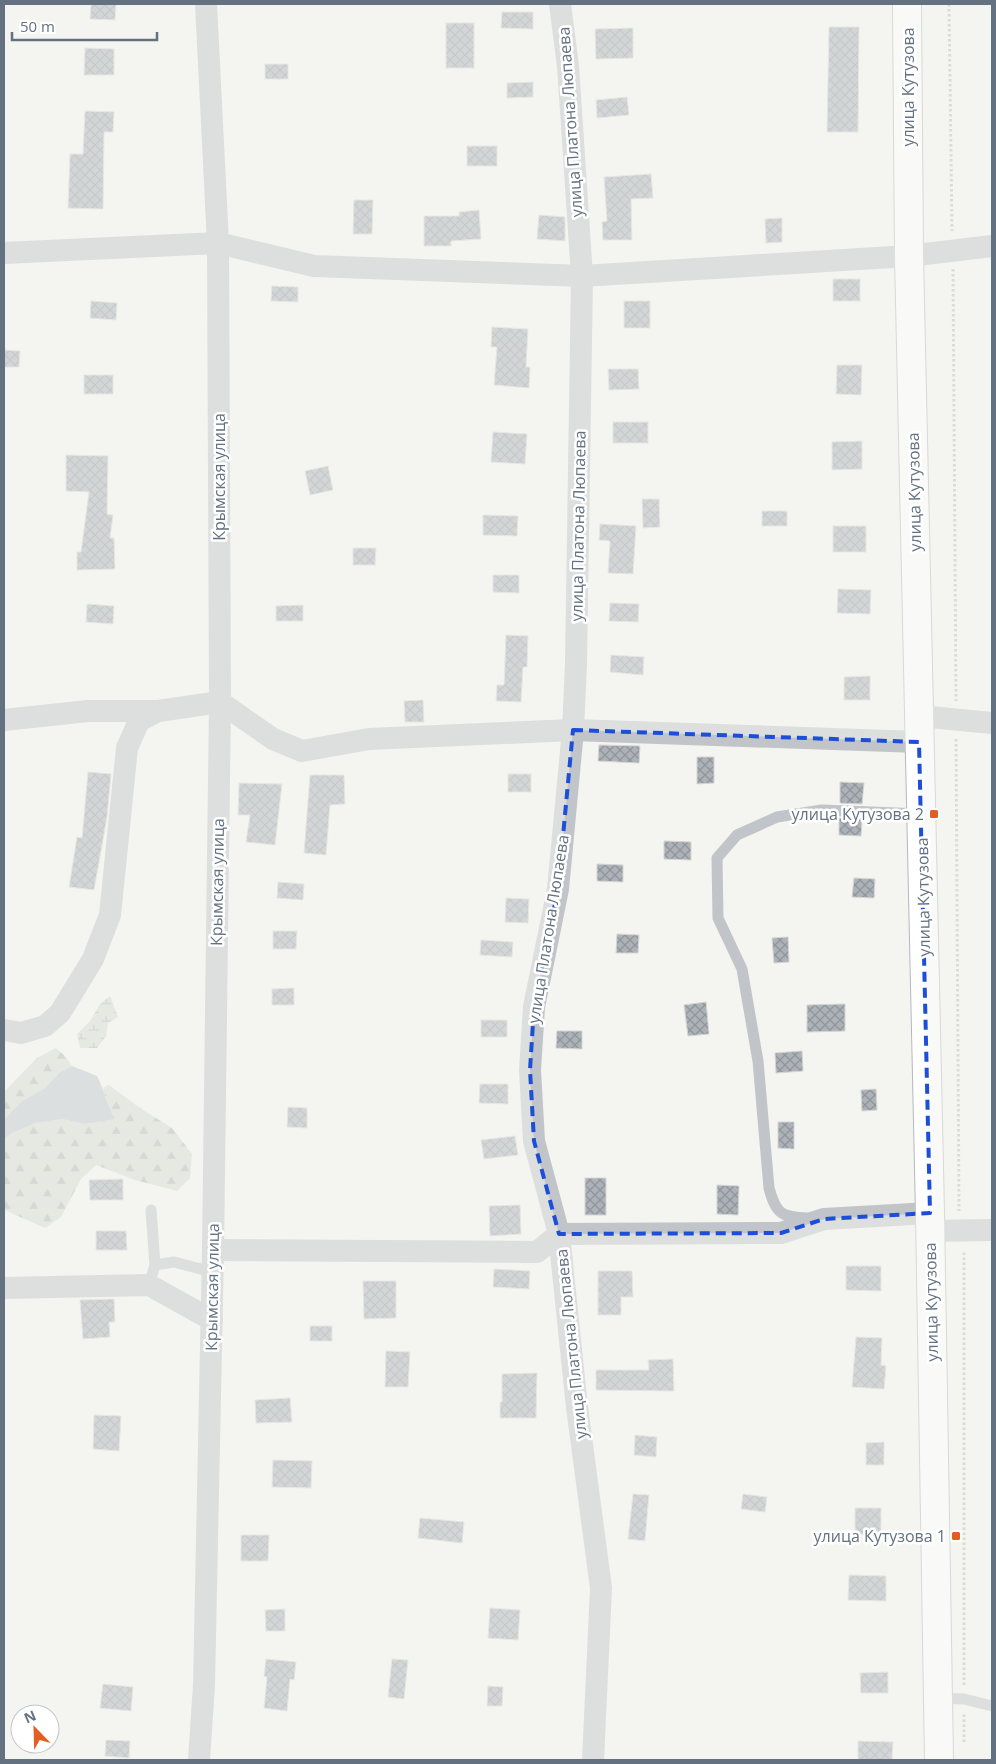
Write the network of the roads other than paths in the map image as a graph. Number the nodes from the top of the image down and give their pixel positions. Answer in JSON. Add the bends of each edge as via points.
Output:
{"nodes":[{"id":1,"x":206,"y":4,"type":"edge"},
{"id":2,"x":560,"y":4,"type":"edge"},
{"id":3,"x":907,"y":4,"type":"edge"},
{"id":4,"x":218,"y":242,"type":"junction"},
{"id":5,"x":992,"y":246,"type":"edge"},
{"id":6,"x":4,"y":253,"type":"edge"},
{"id":7,"x":909,"y":256,"type":"junction"},
{"id":8,"x":582,"y":276,"type":"junction"},
{"id":9,"x":220,"y":702,"type":"junction"},
{"id":10,"x":158,"y":711,"type":"junction"},
{"id":11,"x":4,"y":720,"type":"edge"},
{"id":12,"x":992,"y":723,"type":"edge"},
{"id":13,"x":919,"y":729,"type":"junction"},
{"id":14,"x":573,"y":730,"type":"junction"},
{"id":15,"x":921,"y":814,"type":"junction"},
{"id":16,"x":13,"y":1032,"type":"edge"},
{"id":17,"x":151,"y":1210,"type":"dead end"},
{"id":18,"x":824,"y":1219,"type":"junction"},
{"id":19,"x":930,"y":1222,"type":"junction"},
{"id":20,"x":992,"y":1230,"type":"edge"},
{"id":21,"x":559,"y":1234,"type":"junction"},
{"id":22,"x":213,"y":1261,"type":"junction"},
{"id":23,"x":152,"y":1275,"type":"junction"},
{"id":24,"x":4,"y":1288,"type":"edge"},
{"id":25,"x":212,"y":1320,"type":"junction"},
{"id":26,"x":951,"y":1699,"type":"junction"},
{"id":27,"x":992,"y":1706,"type":"edge"},
{"id":28,"x":199,"y":1760,"type":"edge"},
{"id":29,"x":593,"y":1760,"type":"edge"},
{"id":30,"x":938,"y":1760,"type":"edge"}],
"edges":[{"from":1,"to":4,"type":"street","name":"Крымская улица"},
{"from":2,"to":8,"type":"street","name":"улица Платона Люпаева","via":[[568,66]]},
{"from":3,"to":7,"type":"street","name":"улица Кутузова"},
{"from":4,"to":6,"type":"street"},
{"from":4,"to":8,"type":"street","via":[[314,266]]},
{"from":4,"to":9,"type":"street","name":"Крымская улица"},
{"from":5,"to":7,"type":"street"},
{"from":7,"to":8,"type":"street"},
{"from":7,"to":13,"type":"street","name":"улица Кутузова"},
{"from":8,"to":14,"type":"street","name":"улица Платона Люпаева"},
{"from":9,"to":10,"type":"street"},
{"from":9,"to":14,"type":"street","via":[[273,739],[302,751],[369,739]]},
{"from":9,"to":22,"type":"street","name":"Крымская улица"},
{"from":10,"to":11,"type":"street","via":[[88,711]]},
{"from":10,"to":16,"type":"street","via":[[139,721],[127,748],[110,915],[93,959],[60,1013],[45,1026]]},
{"from":12,"to":13,"type":"street","via":[[956,719]]},
{"from":13,"to":14,"type":"street"},
{"from":13,"to":15,"type":"street","name":"улица Кутузова"},
{"from":14,"to":21,"type":"street","name":"улица Платона Люпаева","via":[[558,889],[534,1007],[530,1070],[534,1141]]},
{"from":15,"to":18,"type":"lane","via":[[822,810],[777,817],[737,835],[717,858],[718,918],[742,969],[758,1061],[769,1188],[774,1206],[788,1217]]},
{"from":15,"to":19,"type":"street","name":"улица Кутузова"},
{"from":17,"to":23,"type":"lane"},
{"from":18,"to":19,"type":"street"},
{"from":18,"to":21,"type":"street","via":[[781,1233]]},
{"from":19,"to":20,"type":"street","via":[[959,1231]]},
{"from":19,"to":26,"type":"street","name":"улица Кутузова"},
{"from":21,"to":22,"type":"street","via":[[537,1252]]},
{"from":21,"to":29,"type":"street","name":"улица Платона Люпаева","via":[[576,1407],[601,1588]]},
{"from":22,"to":23,"type":"lane","via":[[174,1262]]},
{"from":22,"to":25,"type":"street","name":"Крымская улица"},
{"from":23,"to":24,"type":"street"},
{"from":23,"to":25,"type":"street"},
{"from":25,"to":28,"type":"street","name":"Крымская улица","via":[[204,1685]]},
{"from":26,"to":27,"type":"lane"},
{"from":26,"to":30,"type":"street","name":"улица Кутузова"}]}
